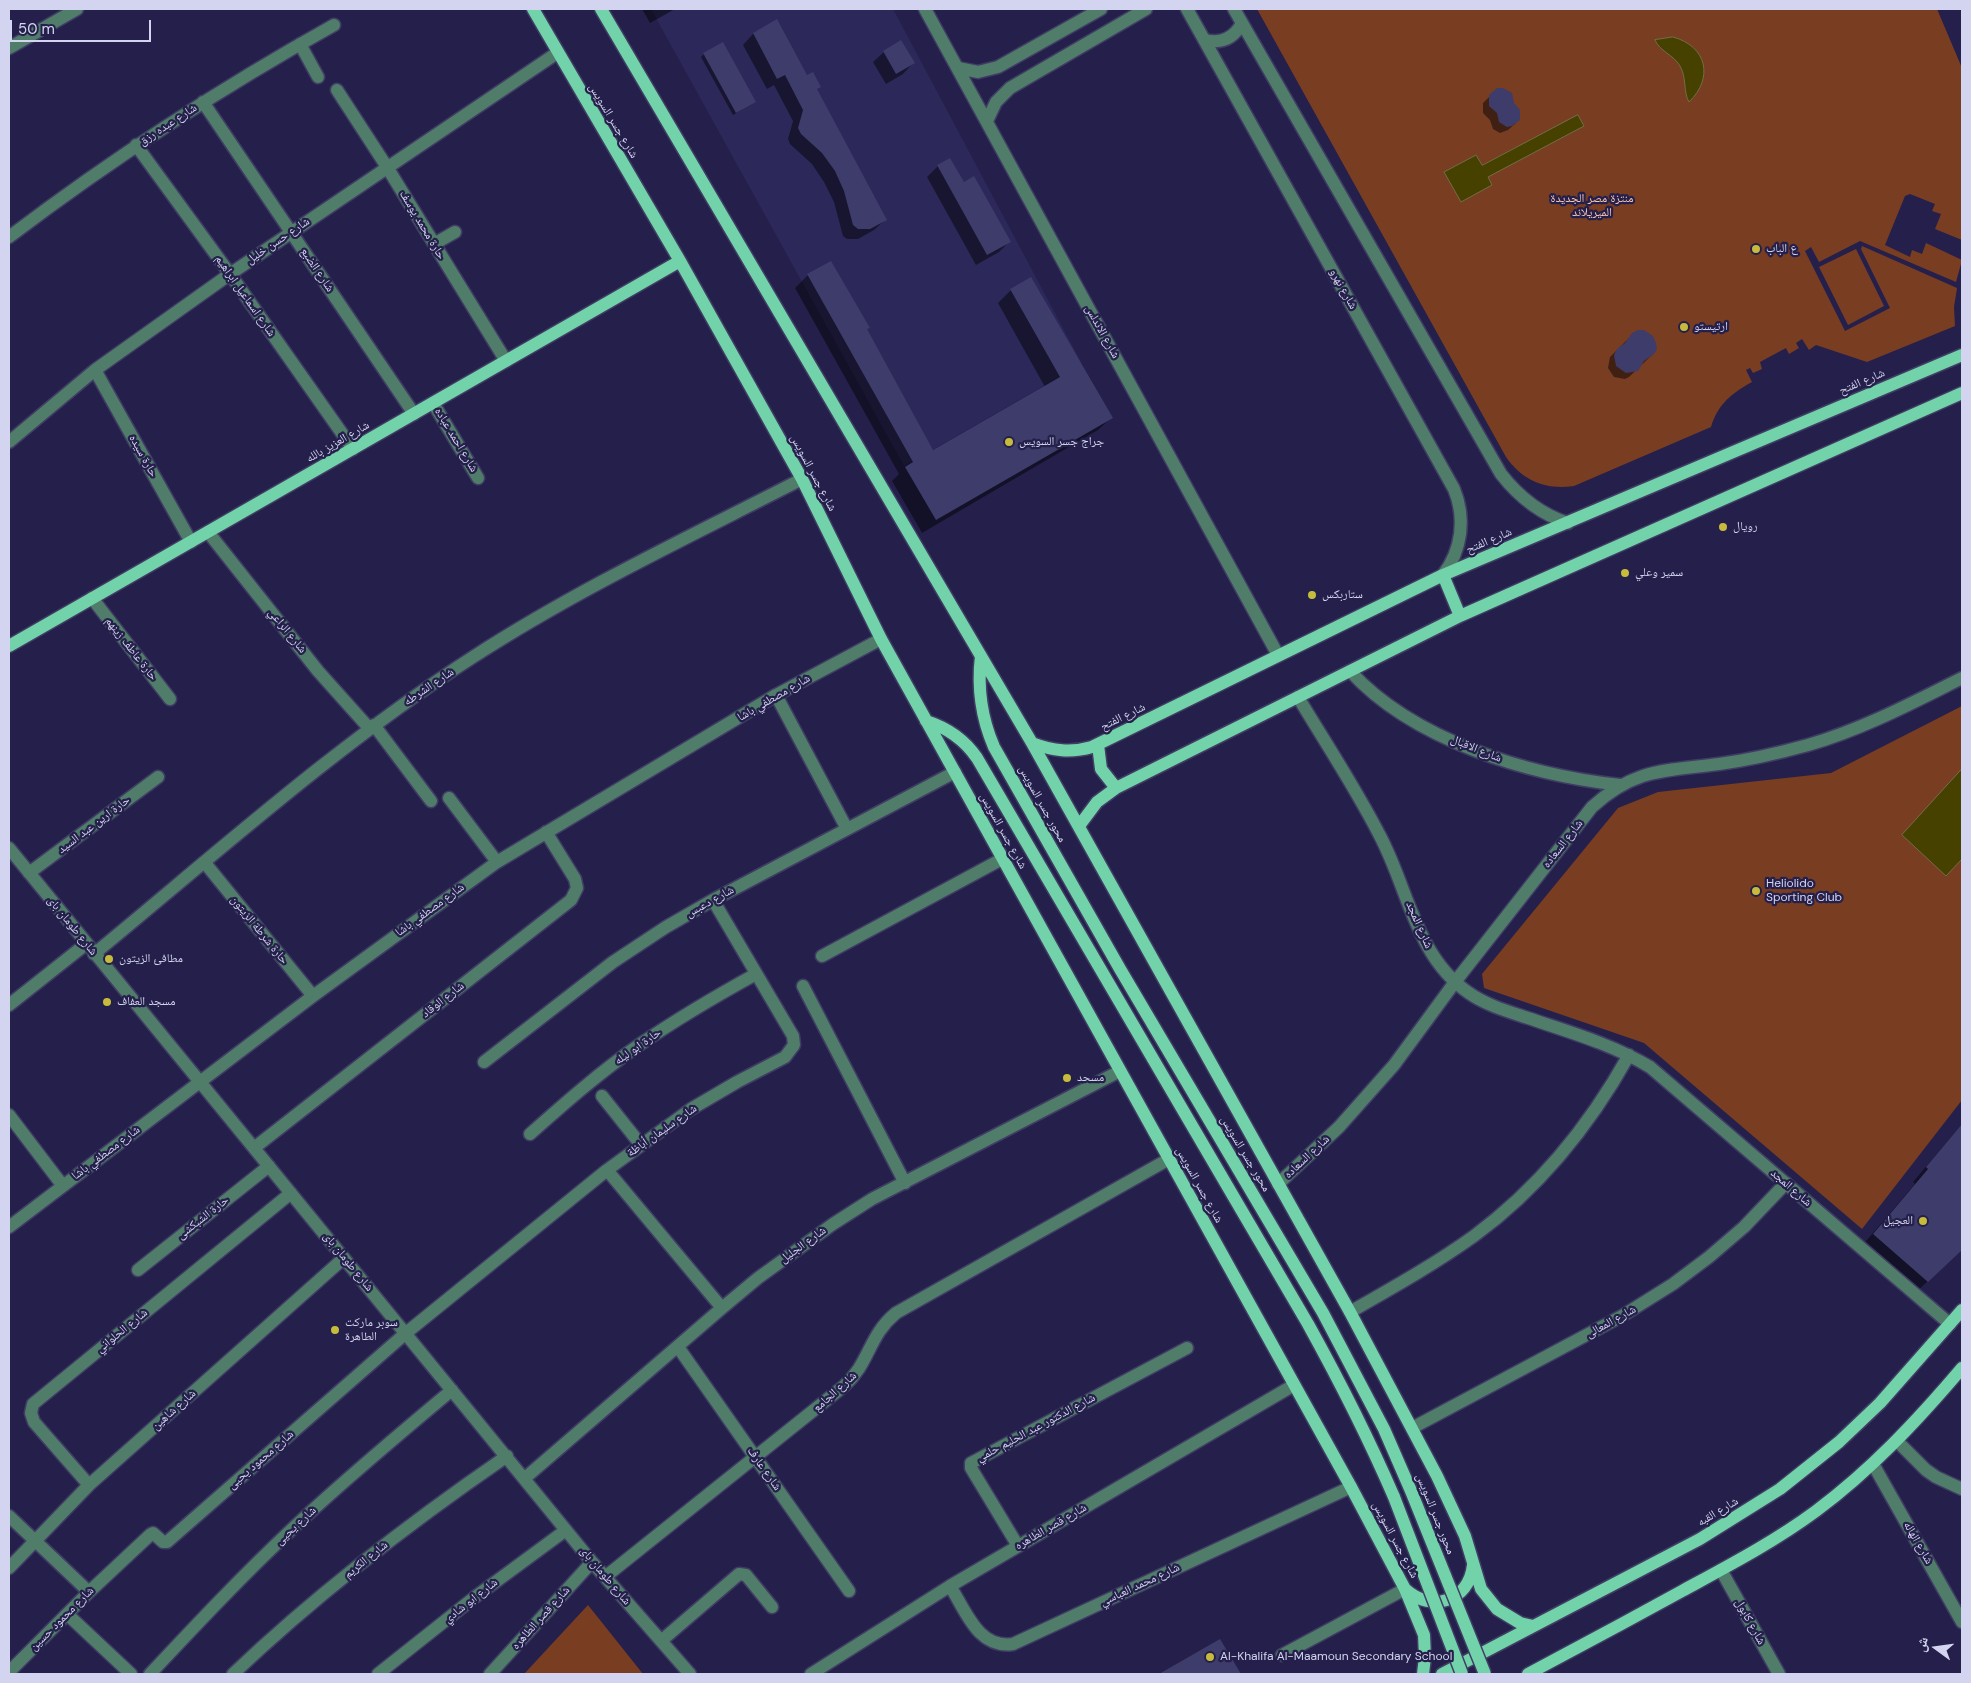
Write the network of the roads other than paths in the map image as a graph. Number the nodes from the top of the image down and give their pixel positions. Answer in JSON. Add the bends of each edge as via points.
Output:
{"nodes":[{"id":1,"x":77,"y":9,"type":"edge"},
{"id":2,"x":532,"y":9,"type":"edge"},
{"id":3,"x":601,"y":9,"type":"edge"},
{"id":4,"x":925,"y":9,"type":"edge"},
{"id":5,"x":1101,"y":9,"type":"edge"},
{"id":6,"x":1146,"y":9,"type":"edge"},
{"id":7,"x":1186,"y":9,"type":"edge"},
{"id":8,"x":1234,"y":9,"type":"edge"},
{"id":9,"x":1242,"y":23,"type":"junction"},
{"id":10,"x":334,"y":25,"type":"dead end"},
{"id":11,"x":1205,"y":40,"type":"junction"},
{"id":12,"x":300,"y":44,"type":"junction"},
{"id":13,"x":9,"y":48,"type":"edge"},
{"id":14,"x":557,"y":53,"type":"junction"},
{"id":15,"x":958,"y":68,"type":"junction"},
{"id":16,"x":318,"y":77,"type":"dead end"},
{"id":17,"x":337,"y":90,"type":"dead end"},
{"id":18,"x":203,"y":102,"type":"junction"},
{"id":19,"x":987,"y":121,"type":"junction"},
{"id":20,"x":136,"y":146,"type":"junction"},
{"id":21,"x":387,"y":167,"type":"junction"},
{"id":22,"x":291,"y":232,"type":"junction"},
{"id":23,"x":455,"y":232,"type":"dead end"},
{"id":24,"x":9,"y":237,"type":"edge"},
{"id":25,"x":434,"y":244,"type":"junction"},
{"id":26,"x":680,"y":261,"type":"junction"},
{"id":27,"x":230,"y":274,"type":"junction"},
{"id":28,"x":1962,"y":355,"type":"edge"},
{"id":29,"x":506,"y":361,"type":"junction"},
{"id":30,"x":95,"y":370,"type":"junction"},
{"id":31,"x":1962,"y":393,"type":"edge"},
{"id":32,"x":434,"y":403,"type":"junction"},
{"id":33,"x":414,"y":414,"type":"junction"},
{"id":34,"x":9,"y":442,"type":"edge"},
{"id":35,"x":353,"y":449,"type":"junction"},
{"id":36,"x":478,"y":478,"type":"dead end"},
{"id":37,"x":802,"y":478,"type":"junction"},
{"id":38,"x":1568,"y":522,"type":"junction"},
{"id":39,"x":208,"y":532,"type":"junction"},
{"id":40,"x":191,"y":542,"type":"junction"},
{"id":41,"x":1443,"y":576,"type":"junction"},
{"id":42,"x":92,"y":598,"type":"junction"},
{"id":43,"x":1460,"y":616,"type":"junction"},
{"id":44,"x":881,"y":639,"type":"junction"},
{"id":45,"x":9,"y":646,"type":"edge"},
{"id":46,"x":1278,"y":655,"type":"junction"},
{"id":47,"x":981,"y":656,"type":"junction"},
{"id":48,"x":1350,"y":671,"type":"junction"},
{"id":49,"x":1962,"y":678,"type":"edge"},
{"id":50,"x":776,"y":696,"type":"junction"},
{"id":51,"x":1298,"y":697,"type":"junction"},
{"id":52,"x":170,"y":699,"type":"dead end"},
{"id":53,"x":926,"y":721,"type":"junction"},
{"id":54,"x":371,"y":726,"type":"junction"},
{"id":55,"x":1032,"y":743,"type":"junction"},
{"id":56,"x":1098,"y":744,"type":"junction"},
{"id":57,"x":955,"y":772,"type":"junction"},
{"id":58,"x":158,"y":777,"type":"dead end"},
{"id":59,"x":1620,"y":785,"type":"junction"},
{"id":60,"x":1116,"y":788,"type":"junction"},
{"id":61,"x":449,"y":798,"type":"dead end"},
{"id":62,"x":431,"y":801,"type":"dead end"},
{"id":63,"x":1079,"y":826,"type":"junction"},
{"id":64,"x":847,"y":829,"type":"junction"},
{"id":65,"x":546,"y":832,"type":"junction"},
{"id":66,"x":9,"y":848,"type":"edge"},
{"id":67,"x":1002,"y":859,"type":"junction"},
{"id":68,"x":497,"y":862,"type":"junction"},
{"id":69,"x":205,"y":863,"type":"junction"},
{"id":70,"x":29,"y":873,"type":"junction"},
{"id":71,"x":712,"y":900,"type":"junction"},
{"id":72,"x":90,"y":949,"type":"junction"},
{"id":73,"x":822,"y":956,"type":"dead end"},
{"id":74,"x":756,"y":974,"type":"junction"},
{"id":75,"x":1456,"y":982,"type":"junction"},
{"id":76,"x":803,"y":986,"type":"dead end"},
{"id":77,"x":313,"y":996,"type":"junction"},
{"id":78,"x":9,"y":1005,"type":"edge"},
{"id":79,"x":1629,"y":1055,"type":"junction"},
{"id":80,"x":484,"y":1062,"type":"dead end"},
{"id":81,"x":1120,"y":1071,"type":"junction"},
{"id":82,"x":200,"y":1082,"type":"junction"},
{"id":83,"x":602,"y":1096,"type":"dead end"},
{"id":84,"x":10,"y":1119,"type":"edge"},
{"id":85,"x":530,"y":1134,"type":"dead end"},
{"id":86,"x":641,"y":1144,"type":"junction"},
{"id":87,"x":254,"y":1148,"type":"junction"},
{"id":88,"x":1169,"y":1159,"type":"junction"},
{"id":89,"x":269,"y":1166,"type":"junction"},
{"id":90,"x":607,"y":1170,"type":"junction"},
{"id":91,"x":1786,"y":1182,"type":"junction"},
{"id":92,"x":905,"y":1183,"type":"junction"},
{"id":93,"x":1278,"y":1184,"type":"junction"},
{"id":94,"x":63,"y":1186,"type":"junction"},
{"id":95,"x":291,"y":1194,"type":"junction"},
{"id":96,"x":9,"y":1227,"type":"edge"},
{"id":97,"x":344,"y":1258,"type":"junction"},
{"id":98,"x":138,"y":1270,"type":"dead end"},
{"id":99,"x":722,"y":1308,"type":"junction"},
{"id":100,"x":1962,"y":1310,"type":"edge"},
{"id":101,"x":1350,"y":1312,"type":"junction"},
{"id":102,"x":1950,"y":1324,"type":"junction"},
{"id":103,"x":406,"y":1333,"type":"junction"},
{"id":104,"x":678,"y":1347,"type":"junction"},
{"id":105,"x":1187,"y":1348,"type":"dead end"},
{"id":106,"x":1962,"y":1368,"type":"edge"},
{"id":107,"x":1294,"y":1385,"type":"junction"},
{"id":108,"x":452,"y":1390,"type":"junction"},
{"id":109,"x":1412,"y":1428,"type":"junction"},
{"id":110,"x":1897,"y":1441,"type":"junction"},
{"id":111,"x":507,"y":1456,"type":"junction"},
{"id":112,"x":756,"y":1457,"type":"junction"},
{"id":113,"x":1873,"y":1464,"type":"junction"},
{"id":114,"x":525,"y":1478,"type":"junction"},
{"id":115,"x":89,"y":1485,"type":"junction"},
{"id":116,"x":1351,"y":1487,"type":"junction"},
{"id":117,"x":1962,"y":1489,"type":"edge"},
{"id":118,"x":9,"y":1516,"type":"edge"},
{"id":119,"x":566,"y":1530,"type":"junction"},
{"id":120,"x":35,"y":1540,"type":"junction"},
{"id":121,"x":1018,"y":1546,"type":"junction"},
{"id":122,"x":592,"y":1562,"type":"junction"},
{"id":123,"x":1474,"y":1563,"type":"junction"},
{"id":124,"x":116,"y":1567,"type":"joint"},
{"id":125,"x":9,"y":1568,"type":"edge"},
{"id":126,"x":1721,"y":1570,"type":"junction"},
{"id":127,"x":606,"y":1577,"type":"junction"},
{"id":128,"x":950,"y":1586,"type":"junction"},
{"id":129,"x":1405,"y":1589,"type":"junction"},
{"id":130,"x":849,"y":1591,"type":"dead end"},
{"id":131,"x":89,"y":1592,"type":"junction"},
{"id":132,"x":772,"y":1607,"type":"dead end"},
{"id":133,"x":67,"y":1614,"type":"junction"},
{"id":134,"x":1962,"y":1622,"type":"edge"},
{"id":135,"x":1533,"y":1626,"type":"junction"},
{"id":136,"x":661,"y":1642,"type":"junction"},
{"id":137,"x":1282,"y":1655,"type":"dead end"},
{"id":138,"x":9,"y":1672,"type":"edge"},
{"id":139,"x":131,"y":1674,"type":"edge"},
{"id":140,"x":150,"y":1674,"type":"edge"},
{"id":141,"x":232,"y":1674,"type":"edge"},
{"id":142,"x":378,"y":1674,"type":"edge"},
{"id":143,"x":490,"y":1674,"type":"edge"},
{"id":144,"x":690,"y":1674,"type":"edge"},
{"id":145,"x":811,"y":1674,"type":"edge"},
{"id":146,"x":1424,"y":1674,"type":"edge"},
{"id":147,"x":1442,"y":1674,"type":"edge"},
{"id":148,"x":1462,"y":1674,"type":"edge"},
{"id":149,"x":1484,"y":1674,"type":"edge"},
{"id":150,"x":1528,"y":1674,"type":"edge"},
{"id":151,"x":1779,"y":1674,"type":"edge"}],
"edges":[{"from":1,"to":13,"type":"street"},
{"from":2,"to":14,"type":"main road","name":"شارع جسر السويس"},
{"from":3,"to":47,"type":"main road"},
{"from":4,"to":15,"type":"street","name":"شارع الاندلس"},
{"from":5,"to":15,"type":"street","via":[[998,67],[978,72]]},
{"from":6,"to":19,"type":"street","via":[[1010,88],[996,102]]},
{"from":7,"to":11,"type":"street","name":"شارع نهرو"},
{"from":8,"to":9,"type":"street"},
{"from":9,"to":11,"type":"street","via":[[1227,39]]},
{"from":9,"to":38,"type":"street","via":[[1501,474],[1530,504]]},
{"from":10,"to":12,"type":"street","name":"شارع عبده رزق"},
{"from":11,"to":41,"type":"street","name":"شارع نهرو","via":[[1454,489],[1461,530],[1455,554]]},
{"from":12,"to":16,"type":"street"},
{"from":12,"to":18,"type":"street","name":"شارع عبده رزق"},
{"from":14,"to":21,"type":"street","name":"شارع حسن خليل"},
{"from":14,"to":26,"type":"main road","name":"شارع جسر السويس"},
{"from":15,"to":19,"type":"street","name":"شارع الاندلس"},
{"from":17,"to":21,"type":"street","name":"حارة محمد يوسف"},
{"from":18,"to":20,"type":"street","name":"شارع عبده رزق"},
{"from":18,"to":22,"type":"street","name":"شارع الضبع"},
{"from":19,"to":46,"type":"street","name":"شارع الاندلس"},
{"from":20,"to":24,"type":"street","name":"شارع عبده رزق"},
{"from":20,"to":27,"type":"street","name":"شارع اسماعيل ابراهيم"},
{"from":21,"to":22,"type":"street","name":"شارع حسن خليل"},
{"from":21,"to":25,"type":"street","name":"حارة محمد يوسف"},
{"from":22,"to":27,"type":"street","name":"شارع حسن خليل"},
{"from":22,"to":33,"type":"street","name":"شارع الضبع"},
{"from":23,"to":25,"type":"street"},
{"from":25,"to":29,"type":"street","name":"حارة محمد يوسف"},
{"from":26,"to":29,"type":"main road","name":"شارع العزيز بالله"},
{"from":26,"to":37,"type":"main road","name":"شارع جسر السويس"},
{"from":27,"to":30,"type":"street","name":"شارع حسن خليل"},
{"from":27,"to":35,"type":"street","name":"شارع اسماعيل ابراهيم"},
{"from":28,"to":38,"type":"main road","name":"شارع الفتح"},
{"from":29,"to":32,"type":"main road","name":"شارع العزيز بالله"},
{"from":30,"to":34,"type":"street","name":"شارع حسن خليل"},
{"from":30,"to":40,"type":"street","name":"حارة سيده"},
{"from":31,"to":43,"type":"main road"},
{"from":32,"to":33,"type":"main road","name":"شارع العزيز بالله"},
{"from":32,"to":36,"type":"street","name":"شارع احمد عباده"},
{"from":33,"to":35,"type":"main road","name":"شارع العزيز بالله"},
{"from":35,"to":39,"type":"main road","name":"شارع العزيز بالله"},
{"from":37,"to":44,"type":"main road","name":"شارع جسر السويس"},
{"from":37,"to":54,"type":"street","name":"شارع الشرطه","via":[[560,604],[473,657]]},
{"from":38,"to":41,"type":"main road","name":"شارع الفتح"},
{"from":39,"to":40,"type":"main road","name":"شارع العزيز بالله"},
{"from":39,"to":54,"type":"street","name":"شارع الراعي","via":[[318,671]]},
{"from":40,"to":42,"type":"main road","name":"شارع العزيز بالله"},
{"from":41,"to":43,"type":"main road"},
{"from":41,"to":46,"type":"main road","name":"شارع الفتح"},
{"from":42,"to":45,"type":"main road","name":"شارع العزيز بالله"},
{"from":42,"to":52,"type":"street","name":"حارة عاطف زينهم"},
{"from":43,"to":48,"type":"main road"},
{"from":44,"to":50,"type":"street","name":"شارع مصطفي باشا"},
{"from":44,"to":53,"type":"main road","name":"شارع جسر السويس"},
{"from":46,"to":56,"type":"main road","name":"شارع الفتح"},
{"from":47,"to":55,"type":"main road"},
{"from":47,"to":149,"type":"main road","name":"محور جسر السويس","bridge":true,"via":[[979,696],[994,747],[1120,969],[1324,1313],[1384,1429]]},
{"from":48,"to":51,"type":"main road"},
{"from":48,"to":59,"type":"street","name":"شارع الاقبال","via":[[1381,699],[1465,746],[1541,772]]},
{"from":49,"to":59,"type":"street","name":"شارع السعاده","via":[[1881,719],[1810,744],[1738,761],[1656,771]]},
{"from":50,"to":64,"type":"street"},
{"from":50,"to":65,"type":"street","name":"شارع مصطفي باشا"},
{"from":51,"to":60,"type":"main road"},
{"from":51,"to":75,"type":"street","name":"شارع المجد","via":[[1378,832],[1427,948]]},
{"from":53,"to":57,"type":"main road","name":"شارع جسر السويس"},
{"from":53,"to":148,"type":"main road","bridge":true,"via":[[950,731],[977,758],[1330,1364],[1394,1497]]},
{"from":54,"to":62,"type":"street","name":"شارع الراعي"},
{"from":54,"to":69,"type":"street","name":"شارع الشرطه"},
{"from":55,"to":56,"type":"main road","name":"شارع الفتح","via":[[1067,751]]},
{"from":55,"to":63,"type":"main road"},
{"from":56,"to":60,"type":"main road","via":[[1101,769]]},
{"from":57,"to":64,"type":"street","name":"شارع دعبس"},
{"from":57,"to":67,"type":"main road","name":"شارع جسر السويس"},
{"from":58,"to":70,"type":"street","name":"حارة ارين عبد السيد"},
{"from":59,"to":75,"type":"street","name":"شارع السعاده","via":[[1592,807]]},
{"from":60,"to":63,"type":"main road","via":[[1097,802]]},
{"from":61,"to":68,"type":"street"},
{"from":63,"to":93,"type":"main road"},
{"from":64,"to":71,"type":"street","name":"شارع دعبس"},
{"from":65,"to":68,"type":"street","name":"شارع مصطفي باشا"},
{"from":65,"to":87,"type":"street","name":"شارع الوقاد","via":[[575,879],[577,888],[570,900]]},
{"from":66,"to":70,"type":"street","name":"شارع طومان باى"},
{"from":67,"to":73,"type":"street"},
{"from":67,"to":81,"type":"main road","name":"شارع جسر السويس"},
{"from":68,"to":77,"type":"street","name":"شارع مصطفي باشا"},
{"from":69,"to":72,"type":"street","name":"شارع الشرطه"},
{"from":69,"to":77,"type":"street","name":"حارة شرطة الزيتون"},
{"from":70,"to":72,"type":"street","name":"شارع طومان باى"},
{"from":71,"to":74,"type":"street","name":"شارع سليمان أباظة"},
{"from":71,"to":80,"type":"street","name":"شارع دعبس","via":[[613,962]]},
{"from":72,"to":78,"type":"street","name":"شارع الشرطه"},
{"from":72,"to":82,"type":"street","name":"شارع طومان باى"},
{"from":74,"to":85,"type":"street","name":"حارة ابو ليله","via":[[638,1046],[582,1088]]},
{"from":74,"to":86,"type":"street","name":"شارع سليمان أباظة","via":[[793,1036],[792,1050]]},
{"from":75,"to":79,"type":"street","name":"شارع المجد","via":[[1497,1008]]},
{"from":75,"to":93,"type":"street","name":"شارع السعاده","via":[[1371,1092]]},
{"from":76,"to":92,"type":"street"},
{"from":77,"to":82,"type":"street","name":"شارع مصطفي باشا"},
{"from":79,"to":91,"type":"street","name":"شارع المجد","via":[[1663,1077]]},
{"from":79,"to":101,"type":"street","via":[[1574,1139],[1520,1197],[1449,1253]]},
{"from":81,"to":88,"type":"main road","name":"شارع جسر السويس"},
{"from":81,"to":92,"type":"street","name":"شارع الجليل"},
{"from":82,"to":87,"type":"street","name":"شارع طومان باى"},
{"from":82,"to":94,"type":"street","name":"شارع مصطفي باشا"},
{"from":83,"to":86,"type":"street"},
{"from":84,"to":94,"type":"street"},
{"from":86,"to":90,"type":"street","name":"شارع سليمان أباظة"},
{"from":87,"to":89,"type":"street","name":"شارع طومان باى"},
{"from":88,"to":107,"type":"main road","name":"شارع جسر السويس"},
{"from":88,"to":112,"type":"street","name":"شارع الجامع","via":[[896,1313],[878,1331],[852,1379]]},
{"from":89,"to":95,"type":"street","name":"شارع طومان باى"},
{"from":89,"to":98,"type":"street","name":"حارة الشبكشى"},
{"from":90,"to":99,"type":"street"},
{"from":90,"to":103,"type":"street","name":"شارع سليمان أباظة"},
{"from":91,"to":102,"type":"street","name":"شارع المجد"},
{"from":91,"to":109,"type":"street","name":"شارع المعالى","via":[[1744,1227],[1667,1288],[1622,1316]]},
{"from":92,"to":99,"type":"street","name":"شارع الجليل","via":[[833,1224]]},
{"from":93,"to":101,"type":"main road"},
{"from":94,"to":96,"type":"street","name":"شارع مصطفي باشا"},
{"from":95,"to":97,"type":"street","name":"شارع طومان باى"},
{"from":95,"to":115,"type":"street","name":"شارع الحلواني","via":[[33,1404],[34,1422]]},
{"from":97,"to":103,"type":"street","name":"شارع طومان باى"},
{"from":97,"to":115,"type":"street","name":"شارع شاهين"},
{"from":99,"to":104,"type":"street","name":"شارع الجليل"},
{"from":100,"to":102,"type":"main road","name":"شارع القبه"},
{"from":101,"to":109,"type":"main road"},
{"from":102,"to":135,"type":"main road","name":"شارع القبه","via":[[1874,1409],[1780,1489],[1700,1539]]},
{"from":103,"to":108,"type":"street","name":"شارع طومان باى"},
{"from":103,"to":124,"type":"street","name":"شارع محمود يحيى","via":[[168,1542],[152,1533]]},
{"from":104,"to":112,"type":"street","name":"شارع عارف"},
{"from":104,"to":114,"type":"street","name":"شارع الجليل"},
{"from":105,"to":121,"type":"street","name":"شارع الدكتور عبد الحليم حلمي","via":[[971,1463]]},
{"from":106,"to":110,"type":"main road"},
{"from":107,"to":116,"type":"main road","name":"شارع جسر السويس"},
{"from":107,"to":121,"type":"street","name":"شارع قصر الطاهره"},
{"from":108,"to":111,"type":"street","name":"شارع طومان باى"},
{"from":108,"to":140,"type":"street","name":"شارع يحيى","via":[[292,1529]]},
{"from":109,"to":123,"type":"main road","via":[[1459,1523]]},
{"from":110,"to":113,"type":"main road"},
{"from":110,"to":117,"type":"street","via":[[1926,1470]]},
{"from":111,"to":114,"type":"street","name":"شارع طومان باى"},
{"from":111,"to":141,"type":"street","name":"شارع الكريم","via":[[352,1570]]},
{"from":112,"to":127,"type":"street","name":"شارع الجامع"},
{"from":112,"to":130,"type":"street","name":"شارع عارف"},
{"from":113,"to":126,"type":"main road","via":[[1800,1522]]},
{"from":113,"to":134,"type":"street","name":"شارع الهاله"},
{"from":114,"to":119,"type":"street","name":"شارع طومان باى"},
{"from":115,"to":120,"type":"street","name":"شارع شاهين"},
{"from":116,"to":128,"type":"street","name":"شارع محمد العباسي","via":[[1013,1644],[998,1644],[984,1637]]},
{"from":116,"to":129,"type":"main road","name":"شارع جسر السويس"},
{"from":118,"to":120,"type":"street"},
{"from":119,"to":122,"type":"street","name":"شارع طومان باى"},
{"from":119,"to":142,"type":"street","name":"شارع ابو شادي"},
{"from":120,"to":125,"type":"street","name":"شارع شاهين"},
{"from":120,"to":131,"type":"street"},
{"from":121,"to":128,"type":"street","name":"شارع قصر الطاهره"},
{"from":122,"to":127,"type":"street","name":"شارع طومان باى"},
{"from":122,"to":143,"type":"street","name":"شارع قصر الطاهره"},
{"from":123,"to":129,"type":"main road","via":[[1469,1582],[1448,1600],[1430,1602]]},
{"from":123,"to":135,"type":"main road","via":[[1481,1589],[1498,1609],[1508,1617]]},
{"from":124,"to":131,"type":"street","name":"شارع محمود حسين"},
{"from":126,"to":150,"type":"main road"},
{"from":126,"to":151,"type":"street","name":"شارع كابول"},
{"from":127,"to":136,"type":"street","name":"شارع طومان باى"},
{"from":128,"to":145,"type":"street","name":"شارع قصر الطاهره"},
{"from":129,"to":137,"type":"street"},
{"from":129,"to":146,"type":"main road","name":"شارع جسر السويس","via":[[1424,1635]]},
{"from":131,"to":133,"type":"street","name":"شارع محمود حسين"},
{"from":132,"to":136,"type":"street","via":[[746,1575],[739,1574]]},
{"from":133,"to":138,"type":"street","name":"شارع محمود حسين"},
{"from":133,"to":139,"type":"street"},
{"from":135,"to":147,"type":"main road","name":"شارع القبه"},
{"from":136,"to":144,"type":"street","name":"شارع طومان باى"}]}
